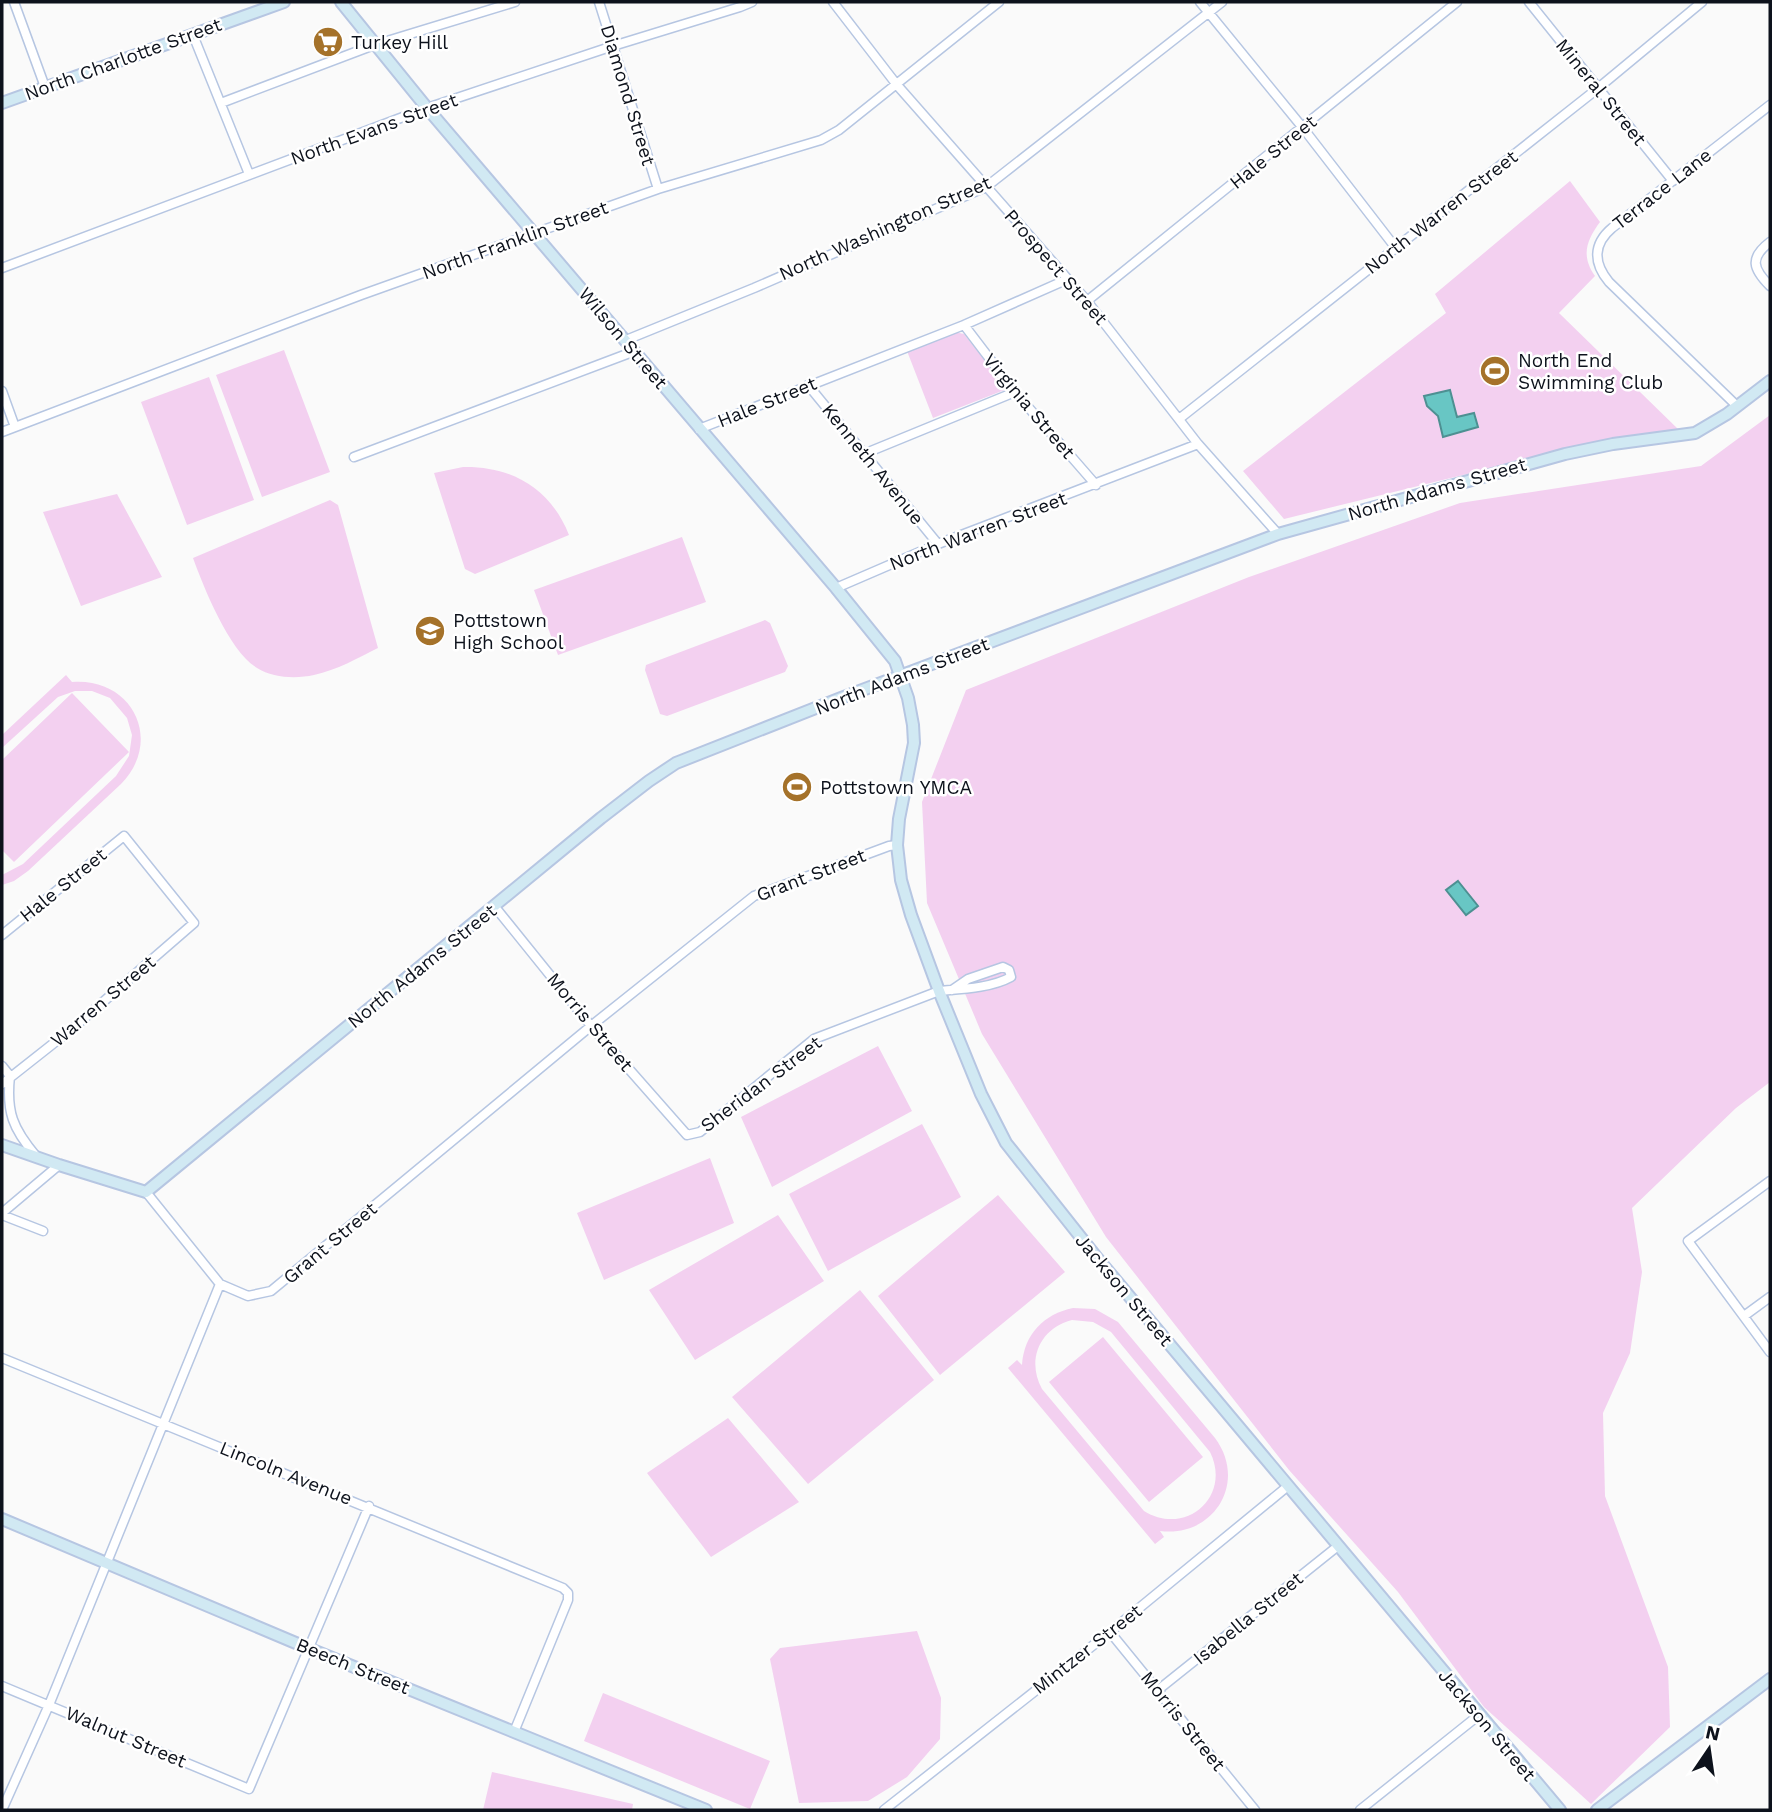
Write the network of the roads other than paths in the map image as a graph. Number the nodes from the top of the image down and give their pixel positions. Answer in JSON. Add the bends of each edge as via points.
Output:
{"nodes":[{"id":1,"x":15,"y":2,"type":"edge"},
{"id":2,"x":284,"y":2,"type":"edge"},
{"id":3,"x":341,"y":2,"type":"edge"},
{"id":4,"x":515,"y":2,"type":"edge"},
{"id":5,"x":599,"y":2,"type":"edge"},
{"id":6,"x":752,"y":2,"type":"edge"},
{"id":7,"x":833,"y":2,"type":"edge"},
{"id":8,"x":999,"y":2,"type":"edge"},
{"id":9,"x":1200,"y":2,"type":"edge"},
{"id":10,"x":1222,"y":2,"type":"edge"},
{"id":11,"x":1457,"y":2,"type":"edge"},
{"id":12,"x":1529,"y":2,"type":"edge"},
{"id":13,"x":1702,"y":2,"type":"edge"},
{"id":14,"x":1209,"y":13,"type":"junction"},
{"id":15,"x":192,"y":35,"type":"junction"},
{"id":16,"x":374,"y":45,"type":"junction"},
{"id":17,"x":613,"y":46,"type":"junction"},
{"id":18,"x":897,"y":85,"type":"junction"},
{"id":19,"x":45,"y":87,"type":"junction"},
{"id":20,"x":1597,"y":89,"type":"junction"},
{"id":21,"x":2,"y":103,"type":"edge"},
{"id":22,"x":221,"y":103,"type":"junction"},
{"id":23,"x":1770,"y":105,"type":"edge"},
{"id":24,"x":427,"y":108,"type":"junction"},
{"id":25,"x":1303,"y":128,"type":"junction"},
{"id":26,"x":249,"y":174,"type":"junction"},
{"id":27,"x":1672,"y":181,"type":"junction"},
{"id":28,"x":986,"y":187,"type":"junction"},
{"id":29,"x":658,"y":189,"type":"junction"},
{"id":30,"x":533,"y":233,"type":"junction"},
{"id":31,"x":1770,"y":242,"type":"edge"},
{"id":32,"x":1395,"y":247,"type":"junction"},
{"id":33,"x":2,"y":268,"type":"edge"},
{"id":34,"x":1068,"y":279,"type":"junction"},
{"id":35,"x":1770,"y":286,"type":"edge"},
{"id":36,"x":1087,"y":301,"type":"junction"},
{"id":37,"x":964,"y":325,"type":"junction"},
{"id":38,"x":626,"y":340,"type":"junction"},
{"id":39,"x":635,"y":351,"type":"junction"},
{"id":40,"x":1770,"y":381,"type":"edge"},
{"id":41,"x":808,"y":385,"type":"junction"},
{"id":42,"x":2,"y":391,"type":"edge"},
{"id":43,"x":1014,"y":392,"type":"junction"},
{"id":44,"x":1737,"y":406,"type":"junction"},
{"id":45,"x":1179,"y":419,"type":"junction"},
{"id":46,"x":15,"y":427,"type":"junction"},
{"id":47,"x":699,"y":429,"type":"junction"},
{"id":48,"x":2,"y":432,"type":"edge"},
{"id":49,"x":1198,"y":444,"type":"junction"},
{"id":50,"x":866,"y":453,"type":"junction"},
{"id":51,"x":354,"y":457,"type":"dead end"},
{"id":52,"x":1096,"y":485,"type":"junction"},
{"id":53,"x":1278,"y":534,"type":"junction"},
{"id":54,"x":938,"y":544,"type":"junction"},
{"id":55,"x":836,"y":588,"type":"junction"},
{"id":56,"x":901,"y":677,"type":"junction"},
{"id":57,"x":897,"y":845,"type":"junction"},
{"id":58,"x":495,"y":907,"type":"junction"},
{"id":59,"x":194,"y":923,"type":"joint"},
{"id":60,"x":2,"y":935,"type":"edge"},
{"id":61,"x":939,"y":990,"type":"junction"},
{"id":62,"x":952,"y":990,"type":"junction"},
{"id":63,"x":591,"y":1026,"type":"junction"},
{"id":64,"x":2,"y":1066,"type":"edge"},
{"id":65,"x":10,"y":1076,"type":"junction"},
{"id":66,"x":2,"y":1084,"type":"edge"},
{"id":67,"x":687,"y":1135,"type":"joint"},
{"id":68,"x":2,"y":1145,"type":"edge"},
{"id":69,"x":37,"y":1158,"type":"junction"},
{"id":70,"x":59,"y":1166,"type":"junction"},
{"id":71,"x":1770,"y":1181,"type":"edge"},
{"id":72,"x":146,"y":1192,"type":"junction"},
{"id":73,"x":2,"y":1214,"type":"edge"},
{"id":74,"x":43,"y":1231,"type":"dead end"},
{"id":75,"x":220,"y":1284,"type":"junction"},
{"id":76,"x":1770,"y":1297,"type":"edge"},
{"id":77,"x":1744,"y":1316,"type":"junction"},
{"id":78,"x":1770,"y":1352,"type":"edge"},
{"id":79,"x":2,"y":1358,"type":"edge"},
{"id":80,"x":162,"y":1424,"type":"junction"},
{"id":81,"x":1288,"y":1486,"type":"junction"},
{"id":82,"x":369,"y":1506,"type":"junction"},
{"id":83,"x":2,"y":1519,"type":"edge"},
{"id":84,"x":1338,"y":1546,"type":"junction"},
{"id":85,"x":105,"y":1564,"type":"junction"},
{"id":86,"x":1110,"y":1632,"type":"junction"},
{"id":87,"x":310,"y":1649,"type":"junction"},
{"id":88,"x":1770,"y":1679,"type":"edge"},
{"id":89,"x":2,"y":1686,"type":"edge"},
{"id":90,"x":1158,"y":1690,"type":"junction"},
{"id":91,"x":48,"y":1705,"type":"junction"},
{"id":92,"x":1479,"y":1715,"type":"junction"},
{"id":93,"x":514,"y":1732,"type":"junction"},
{"id":94,"x":2,"y":1810,"type":"edge"},
{"id":95,"x":706,"y":1810,"type":"edge"},
{"id":96,"x":884,"y":1810,"type":"edge"},
{"id":97,"x":1255,"y":1810,"type":"edge"},
{"id":98,"x":1360,"y":1810,"type":"edge"},
{"id":99,"x":1560,"y":1810,"type":"edge"},
{"id":100,"x":1597,"y":1810,"type":"edge"}],
"edges":[{"from":1,"to":19,"type":"street"},
{"from":2,"to":15,"type":"street","name":"North Charlotte Street"},
{"from":3,"to":16,"type":"street","name":"Wilson Street"},
{"from":4,"to":16,"type":"street"},
{"from":5,"to":17,"type":"street","name":"Diamond Street"},
{"from":6,"to":17,"type":"street","name":"North Evans Street"},
{"from":7,"to":18,"type":"street","name":"Prospect Street"},
{"from":8,"to":18,"type":"street","name":"North Franklin Street"},
{"from":9,"to":14,"type":"street"},
{"from":10,"to":14,"type":"street","name":"North Washington Street"},
{"from":11,"to":25,"type":"street","name":"Hale Street"},
{"from":12,"to":20,"type":"street","name":"Mineral Street"},
{"from":13,"to":20,"type":"street","name":"North Warren Street"},
{"from":14,"to":25,"type":"street"},
{"from":14,"to":28,"type":"street","name":"North Washington Street"},
{"from":15,"to":19,"type":"street","name":"North Charlotte Street"},
{"from":15,"to":22,"type":"street"},
{"from":16,"to":22,"type":"street"},
{"from":16,"to":24,"type":"street","name":"Wilson Street"},
{"from":17,"to":24,"type":"street","name":"North Evans Street"},
{"from":17,"to":29,"type":"street","name":"Diamond Street"},
{"from":18,"to":28,"type":"street","name":"Prospect Street"},
{"from":18,"to":29,"type":"street","name":"North Franklin Street","via":[[821,140]]},
{"from":19,"to":21,"type":"street","name":"North Charlotte Street"},
{"from":20,"to":27,"type":"street","name":"Mineral Street"},
{"from":20,"to":32,"type":"street","name":"North Warren Street"},
{"from":22,"to":26,"type":"street"},
{"from":23,"to":27,"type":"street","name":"Terrace Lane"},
{"from":24,"to":26,"type":"street","name":"North Evans Street"},
{"from":24,"to":30,"type":"street","name":"Wilson Street"},
{"from":25,"to":32,"type":"street"},
{"from":25,"to":36,"type":"street","name":"Hale Street"},
{"from":26,"to":33,"type":"street","name":"North Evans Street"},
{"from":27,"to":44,"type":"street","name":"Terrace Lane","via":[[1604,234],[1597,249],[1599,267]]},
{"from":28,"to":34,"type":"street","name":"Prospect Street"},
{"from":28,"to":38,"type":"street","name":"North Washington Street"},
{"from":29,"to":30,"type":"street","name":"North Franklin Street"},
{"from":30,"to":38,"type":"street","name":"Wilson Street"},
{"from":30,"to":46,"type":"street","name":"North Franklin Street"},
{"from":31,"to":35,"type":"street","via":[[1758,254],[1755,266]]},
{"from":32,"to":45,"type":"street","name":"North Warren Street"},
{"from":34,"to":36,"type":"street","name":"Prospect Street"},
{"from":34,"to":37,"type":"street","name":"Hale Street"},
{"from":36,"to":45,"type":"street","name":"Prospect Street"},
{"from":37,"to":41,"type":"street","name":"Hale Street"},
{"from":37,"to":43,"type":"street","name":"Virginia Street"},
{"from":38,"to":39,"type":"street","name":"Wilson Street"},
{"from":39,"to":47,"type":"street","name":"Wilson Street"},
{"from":39,"to":51,"type":"street"},
{"from":40,"to":44,"type":"street","name":"North Adams Street"},
{"from":41,"to":47,"type":"street","name":"Hale Street"},
{"from":41,"to":50,"type":"street","name":"Kenneth Avenue"},
{"from":42,"to":46,"type":"street"},
{"from":43,"to":50,"type":"street"},
{"from":43,"to":52,"type":"street","name":"Virginia Street"},
{"from":44,"to":53,"type":"street","name":"North Adams Street","via":[[1695,433],[1565,454]]},
{"from":45,"to":49,"type":"street","name":"Prospect Street"},
{"from":46,"to":48,"type":"street","name":"North Franklin Street"},
{"from":47,"to":55,"type":"street","name":"Wilson Street"},
{"from":49,"to":52,"type":"street","name":"North Warren Street"},
{"from":49,"to":53,"type":"street","name":"Prospect Street"},
{"from":50,"to":54,"type":"street","name":"Kenneth Avenue"},
{"from":52,"to":54,"type":"street","name":"North Warren Street"},
{"from":53,"to":56,"type":"street","name":"North Adams Street"},
{"from":54,"to":55,"type":"street","name":"North Warren Street"},
{"from":55,"to":56,"type":"street","name":"Wilson Street","via":[[895,661]]},
{"from":56,"to":57,"type":"street","name":"Jackson Street","via":[[911,708],[914,743]]},
{"from":56,"to":58,"type":"street","name":"North Adams Street","via":[[667,769]]},
{"from":57,"to":61,"type":"street","name":"Jackson Street","via":[[904,893]]},
{"from":57,"to":63,"type":"street","name":"Grant Street","via":[[754,896]]},
{"from":58,"to":63,"type":"street","name":"Morris Street"},
{"from":58,"to":72,"type":"street","name":"North Adams Street"},
{"from":59,"to":60,"type":"street","name":"Hale Street","via":[[124,836]]},
{"from":59,"to":65,"type":"street","name":"Warren Street"},
{"from":61,"to":62,"type":"street","name":"Sheridan Street"},
{"from":61,"to":67,"type":"street","name":"Sheridan Street","via":[[814,1040],[700,1132]]},
{"from":61,"to":81,"type":"street","name":"Jackson Street","via":[[1006,1143]]},
{"from":62,"to":62,"type":"street","name":"Sheridan Street","via":[[1001,982],[1011,977],[1003,967]]},
{"from":63,"to":67,"type":"street","name":"Morris Street"},
{"from":63,"to":75,"type":"street","name":"Grant Street","via":[[271,1291],[248,1296]]},
{"from":64,"to":65,"type":"street"},
{"from":65,"to":66,"type":"street","name":"Warren Street"},
{"from":65,"to":69,"type":"street","via":[[13,1124]]},
{"from":68,"to":69,"type":"street"},
{"from":69,"to":70,"type":"street"},
{"from":70,"to":72,"type":"street"},
{"from":70,"to":73,"type":"street"},
{"from":71,"to":77,"type":"street","via":[[1688,1241]]},
{"from":72,"to":75,"type":"street"},
{"from":73,"to":74,"type":"street"},
{"from":75,"to":80,"type":"street"},
{"from":76,"to":77,"type":"street"},
{"from":77,"to":78,"type":"street"},
{"from":79,"to":80,"type":"street","name":"Lincoln Avenue"},
{"from":80,"to":82,"type":"street","name":"Lincoln Avenue"},
{"from":80,"to":85,"type":"street"},
{"from":81,"to":84,"type":"street","name":"Jackson Street"},
{"from":81,"to":86,"type":"street","name":"Mintzer Street"},
{"from":82,"to":87,"type":"street"},
{"from":82,"to":93,"type":"street","name":"Lincoln Avenue","via":[[556,1583],[568,1593]]},
{"from":83,"to":85,"type":"street","name":"Beech Street"},
{"from":84,"to":90,"type":"street","name":"Isabella Street"},
{"from":84,"to":92,"type":"street","name":"Jackson Street"},
{"from":85,"to":87,"type":"street","name":"Beech Street"},
{"from":85,"to":91,"type":"street"},
{"from":86,"to":90,"type":"street","name":"Morris Street"},
{"from":86,"to":96,"type":"street","name":"Mintzer Street"},
{"from":87,"to":91,"type":"street","name":"Walnut Street","via":[[249,1789]]},
{"from":87,"to":93,"type":"street","name":"Beech Street"},
{"from":88,"to":100,"type":"street"},
{"from":89,"to":91,"type":"street","name":"Walnut Street"},
{"from":90,"to":97,"type":"street","name":"Morris Street"},
{"from":91,"to":94,"type":"street"},
{"from":92,"to":98,"type":"street"},
{"from":92,"to":99,"type":"street","name":"Jackson Street"},
{"from":93,"to":95,"type":"street","name":"Beech Street"}]}
